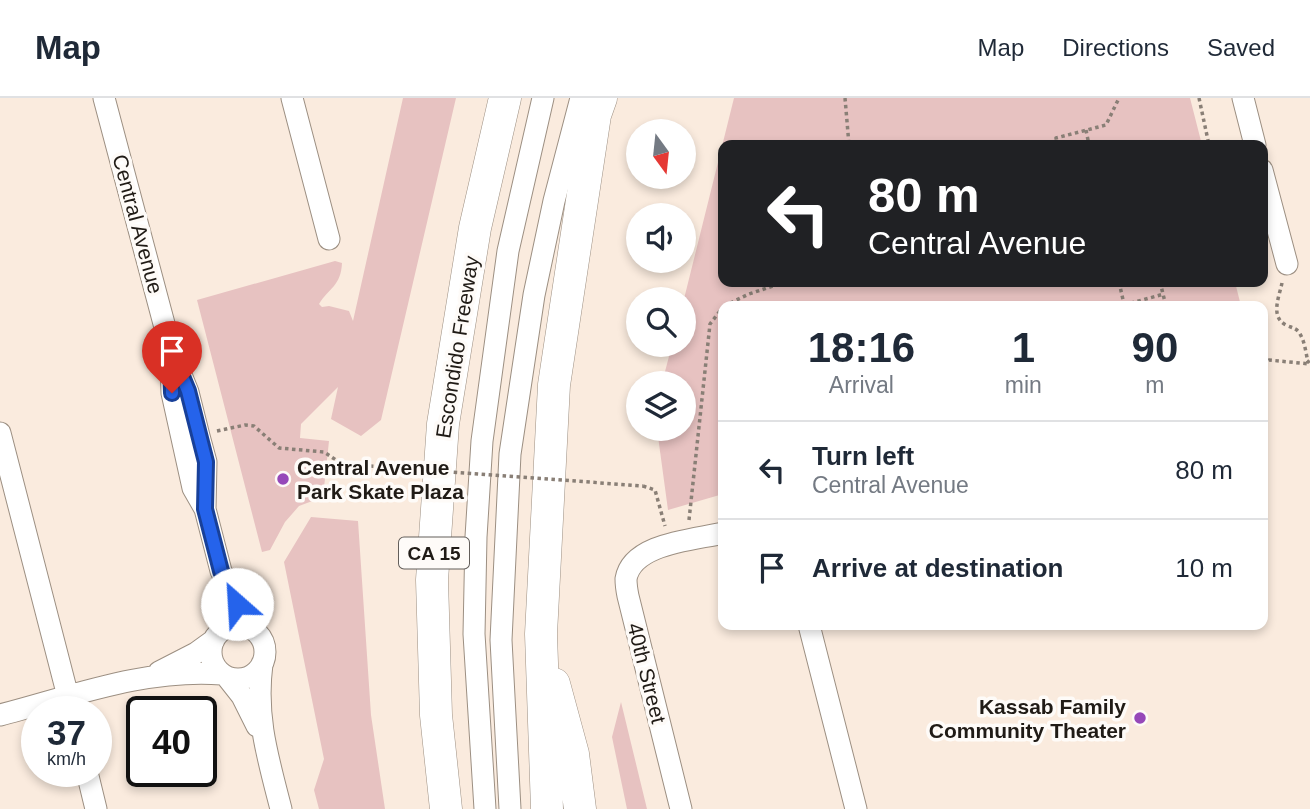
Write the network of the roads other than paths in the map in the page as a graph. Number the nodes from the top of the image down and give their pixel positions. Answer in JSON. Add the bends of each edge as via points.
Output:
{"nodes":[{"id":1,"x":104,"y":98,"type":"edge"},
{"id":2,"x":292,"y":98,"type":"edge"},
{"id":3,"x":505,"y":98,"type":"edge"},
{"id":4,"x":543,"y":98,"type":"edge"},
{"id":5,"x":581,"y":98,"type":"edge"},
{"id":6,"x":601,"y":98,"type":"edge"},
{"id":7,"x":1243,"y":98,"type":"edge"},
{"id":8,"x":1254,"y":140,"type":"edge"},
{"id":9,"x":1268,"y":193,"type":"edge"},
{"id":10,"x":329,"y":239,"type":"dead end"},
{"id":11,"x":1287,"y":264,"type":"road end"},
{"id":12,"x":171,"y":350,"type":"junction"},
{"id":13,"x":0,"y":433,"type":"edge"},
{"id":14,"x":205,"y":509,"type":"junction"},
{"id":15,"x":718,"y":534,"type":"edge"},
{"id":16,"x":221,"y":571,"type":"junction"},
{"id":17,"x":249,"y":628,"type":"junction"},
{"id":18,"x":810,"y":630,"type":"edge"},
{"id":19,"x":541,"y":634,"type":"junction"},
{"id":20,"x":217,"y":636,"type":"junction"},
{"id":21,"x":262,"y":664,"type":"junction"},
{"id":22,"x":154,"y":675,"type":"junction"},
{"id":23,"x":225,"y":675,"type":"junction"},
{"id":24,"x":68,"y":696,"type":"edge"},
{"id":25,"x":95,"y":696,"type":"edge"},
{"id":26,"x":21,"y":712,"type":"edge"},
{"id":27,"x":0,"y":715,"type":"edge"},
{"id":28,"x":263,"y":736,"type":"junction"},
{"id":29,"x":91,"y":787,"type":"edge"},
{"id":30,"x":96,"y":809,"type":"edge"},
{"id":31,"x":281,"y":809,"type":"edge"},
{"id":32,"x":446,"y":809,"type":"edge"},
{"id":33,"x":485,"y":809,"type":"edge"},
{"id":34,"x":509,"y":809,"type":"edge"},
{"id":35,"x":547,"y":809,"type":"edge"},
{"id":36,"x":580,"y":809,"type":"edge"},
{"id":37,"x":681,"y":809,"type":"edge"},
{"id":38,"x":856,"y":809,"type":"edge"}],
"edges":[{"from":1,"to":12,"type":"street","name":"Central Avenue"},
{"from":2,"to":10,"type":"street"},
{"from":3,"to":32,"type":"highway","name":"Escondido Freeway","number":"CA 15","via":[[475,228],[443,424],[432,580],[436,715]]},
{"from":4,"to":33,"type":"street","via":[[508,251],[482,440],[474,634]]},
{"from":5,"to":34,"type":"street","via":[[534,295],[510,454],[501,640]]},
{"from":6,"to":19,"type":"highway","via":[[554,385]]},
{"from":7,"to":8,"type":"street"},
{"from":9,"to":11,"type":"street"},
{"from":12,"to":14,"type":"street","name":"Central Avenue","via":[[172,393],[181,440],[193,488]]},
{"from":12,"to":14,"type":"street","name":"Central Avenue","via":[[188,391],[206,462]]},
{"from":13,"to":24,"type":"street"},
{"from":14,"to":16,"type":"street","name":"Central Avenue"},
{"from":15,"to":37,"type":"street","name":"40th Street","via":[[642,555],[626,579]]},
{"from":16,"to":17,"type":"street","name":"Central Avenue"},
{"from":16,"to":20,"type":"street","name":"Central Avenue"},
{"from":17,"to":20,"type":"street","via":[[234,625]]},
{"from":17,"to":21,"type":"street","via":[[265,647]]},
{"from":18,"to":38,"type":"street"},
{"from":19,"to":35,"type":"highway"},
{"from":19,"to":36,"type":"highway","via":[[573,754]]},
{"from":20,"to":22,"type":"street"},
{"from":20,"to":23,"type":"street","via":[[212,658]]},
{"from":21,"to":23,"type":"street","via":[[247,677]]},
{"from":21,"to":28,"type":"street","via":[[258,692]]},
{"from":22,"to":23,"type":"street"},
{"from":22,"to":25,"type":"street"},
{"from":23,"to":28,"type":"street"},
{"from":26,"to":27,"type":"street"},
{"from":28,"to":31,"type":"street"},
{"from":29,"to":30,"type":"street"}]}
